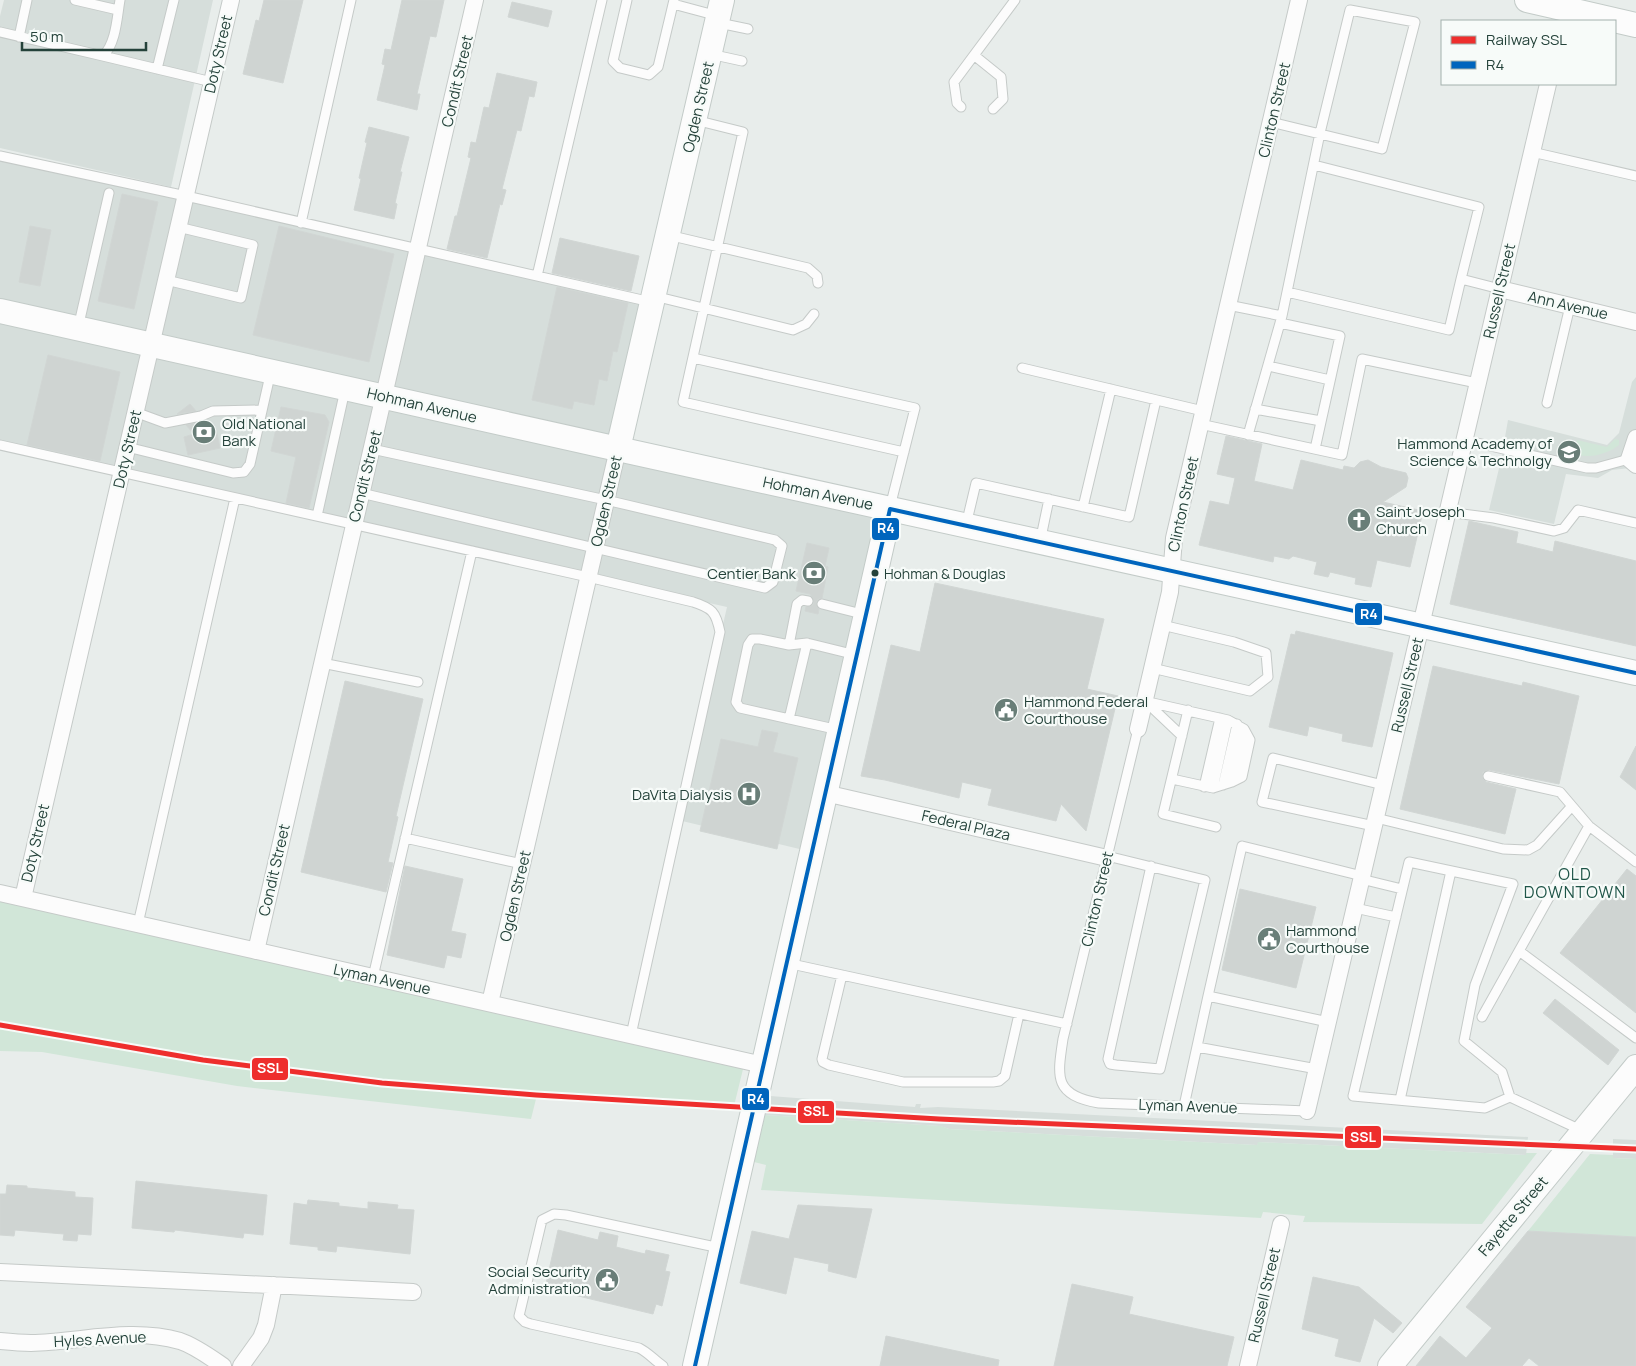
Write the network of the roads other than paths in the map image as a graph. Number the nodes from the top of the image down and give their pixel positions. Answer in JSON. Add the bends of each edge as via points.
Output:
{"nodes":[{"id":1,"x":27,"y":0,"type":"edge"},
{"id":2,"x":75,"y":0,"type":"edge"},
{"id":3,"x":120,"y":0,"type":"edge"},
{"id":4,"x":174,"y":0,"type":"edge"},
{"id":5,"x":231,"y":0,"type":"edge"},
{"id":6,"x":351,"y":0,"type":"edge"},
{"id":7,"x":475,"y":0,"type":"edge"},
{"id":8,"x":602,"y":0,"type":"edge"},
{"id":9,"x":627,"y":0,"type":"edge"},
{"id":10,"x":1015,"y":0,"type":"edge"},
{"id":11,"x":1299,"y":0,"type":"edge"},
{"id":12,"x":1527,"y":0,"type":"edge"},
{"id":13,"x":673,"y":2,"type":"edge"},
{"id":14,"x":118,"y":10,"type":"junction"},
{"id":15,"x":719,"y":13,"type":"edge"},
{"id":16,"x":1564,"y":15,"type":"edge"},
{"id":17,"x":1600,"y":20,"type":"edge"},
{"id":18,"x":1616,"y":22,"type":"edge"},
{"id":19,"x":1636,"y":25,"type":"edge"},
{"id":20,"x":748,"y":29,"type":"dead end"},
{"id":21,"x":0,"y":32,"type":"edge"},
{"id":22,"x":19,"y":37,"type":"junction"},
{"id":23,"x":710,"y":54,"type":"junction"},
{"id":24,"x":103,"y":56,"type":"junction"},
{"id":25,"x":974,"y":56,"type":"junction"},
{"id":26,"x":742,"y":61,"type":"dead end"},
{"id":27,"x":157,"y":69,"type":"junction"},
{"id":28,"x":212,"y":82,"type":"junction"},
{"id":29,"x":1548,"y":85,"type":"edge"},
{"id":30,"x":960,"y":106,"type":"dead end"},
{"id":31,"x":993,"y":109,"type":"dead end"},
{"id":32,"x":695,"y":120,"type":"junction"},
{"id":33,"x":1271,"y":122,"type":"junction"},
{"id":34,"x":1320,"y":133,"type":"junction"},
{"id":35,"x":1532,"y":152,"type":"junction"},
{"id":36,"x":0,"y":156,"type":"edge"},
{"id":37,"x":1314,"y":166,"type":"junction"},
{"id":38,"x":1636,"y":176,"type":"edge"},
{"id":39,"x":109,"y":193,"type":"dead end"},
{"id":40,"x":186,"y":196,"type":"junction"},
{"id":41,"x":301,"y":223,"type":"junction"},
{"id":42,"x":178,"y":227,"type":"junction"},
{"id":43,"x":668,"y":235,"type":"junction"},
{"id":44,"x":718,"y":247,"type":"junction"},
{"id":45,"x":419,"y":249,"type":"junction"},
{"id":46,"x":537,"y":276,"type":"junction"},
{"id":47,"x":1461,"y":279,"type":"junction"},
{"id":48,"x":166,"y":280,"type":"junction"},
{"id":49,"x":818,"y":283,"type":"dead end"},
{"id":50,"x":1500,"y":289,"type":"junction"},
{"id":51,"x":1287,"y":292,"type":"junction"},
{"id":52,"x":653,"y":299,"type":"junction"},
{"id":53,"x":1228,"y":305,"type":"junction"},
{"id":54,"x":1570,"y":306,"type":"junction"},
{"id":55,"x":704,"y":308,"type":"junction"},
{"id":56,"x":0,"y":311,"type":"edge"},
{"id":57,"x":814,"y":314,"type":"dead end"},
{"id":58,"x":1281,"y":319,"type":"junction"},
{"id":59,"x":1636,"y":322,"type":"edge"},
{"id":60,"x":78,"y":328,"type":"junction"},
{"id":61,"x":151,"y":344,"type":"junction"},
{"id":62,"x":693,"y":358,"type":"junction"},
{"id":63,"x":1268,"y":366,"type":"junction"},
{"id":64,"x":1022,"y":368,"type":"dead end"},
{"id":65,"x":271,"y":371,"type":"junction"},
{"id":66,"x":1330,"y":380,"type":"junction"},
{"id":67,"x":1478,"y":383,"type":"junction"},
{"id":68,"x":346,"y":388,"type":"junction"},
{"id":69,"x":1111,"y":389,"type":"junction"},
{"id":70,"x":385,"y":396,"type":"junction"},
{"id":71,"x":1156,"y":400,"type":"junction"},
{"id":72,"x":1547,"y":403,"type":"dead end"},
{"id":73,"x":1255,"y":409,"type":"junction"},
{"id":74,"x":262,"y":410,"type":"junction"},
{"id":75,"x":135,"y":412,"type":"junction"},
{"id":76,"x":1202,"y":418,"type":"junction"},
{"id":77,"x":1321,"y":421,"type":"junction"},
{"id":78,"x":1248,"y":435,"type":"junction"},
{"id":79,"x":1636,"y":438,"type":"edge"},
{"id":80,"x":1464,"y":440,"type":"junction"},
{"id":81,"x":128,"y":446,"type":"junction"},
{"id":82,"x":0,"y":447,"type":"edge"},
{"id":83,"x":372,"y":449,"type":"junction"},
{"id":84,"x":618,"y":449,"type":"junction"},
{"id":85,"x":1315,"y":449,"type":"junction"},
{"id":86,"x":904,"y":452,"type":"junction"},
{"id":87,"x":1632,"y":462,"type":"edge"},
{"id":88,"x":121,"y":473,"type":"junction"},
{"id":89,"x":361,"y":493,"type":"junction"},
{"id":90,"x":235,"y":498,"type":"junction"},
{"id":91,"x":1049,"y":499,"type":"junction"},
{"id":92,"x":606,"y":500,"type":"junction"},
{"id":93,"x":1083,"y":507,"type":"junction"},
{"id":94,"x":890,"y":509,"type":"junction"},
{"id":95,"x":1447,"y":512,"type":"junction"},
{"id":96,"x":317,"y":516,"type":"junction"},
{"id":97,"x":1636,"y":523,"type":"edge"},
{"id":98,"x":353,"y":525,"type":"junction"},
{"id":99,"x":966,"y":526,"type":"junction"},
{"id":100,"x":1040,"y":542,"type":"junction"},
{"id":101,"x":595,"y":549,"type":"junction"},
{"id":102,"x":472,"y":551,"type":"junction"},
{"id":103,"x":1171,"y":571,"type":"junction"},
{"id":104,"x":588,"y":577,"type":"junction"},
{"id":105,"x":808,"y":601,"type":"dead end"},
{"id":106,"x":822,"y":604,"type":"dead end"},
{"id":107,"x":866,"y":615,"type":"junction"},
{"id":108,"x":1162,"y":625,"type":"junction"},
{"id":109,"x":1421,"y":626,"type":"junction"},
{"id":110,"x":806,"y":643,"type":"junction"},
{"id":111,"x":788,"y":644,"type":"junction"},
{"id":112,"x":856,"y":655,"type":"junction"},
{"id":113,"x":322,"y":663,"type":"junction"},
{"id":114,"x":1152,"y":668,"type":"junction"},
{"id":115,"x":1636,"y":673,"type":"edge"},
{"id":116,"x":418,"y":682,"type":"dead end"},
{"id":117,"x":1144,"y":700,"type":"junction"},
{"id":118,"x":1188,"y":710,"type":"junction"},
{"id":119,"x":789,"y":719,"type":"junction"},
{"id":120,"x":1224,"y":719,"type":"junction"},
{"id":121,"x":1241,"y":727,"type":"junction"},
{"id":122,"x":1138,"y":729,"type":"joint"},
{"id":123,"x":839,"y":730,"type":"junction"},
{"id":124,"x":1182,"y":736,"type":"junction"},
{"id":125,"x":1488,"y":776,"type":"dead end"},
{"id":126,"x":1172,"y":779,"type":"junction"},
{"id":127,"x":1228,"y":784,"type":"junction"},
{"id":128,"x":1383,"y":785,"type":"junction"},
{"id":129,"x":1208,"y":788,"type":"junction"},
{"id":130,"x":825,"y":792,"type":"junction"},
{"id":131,"x":1572,"y":806,"type":"junction"},
{"id":132,"x":1375,"y":822,"type":"junction"},
{"id":133,"x":1589,"y":826,"type":"junction"},
{"id":134,"x":1216,"y":827,"type":"dead end"},
{"id":135,"x":405,"y":838,"type":"junction"},
{"id":136,"x":1107,"y":857,"type":"junction"},
{"id":137,"x":1636,"y":862,"type":"edge"},
{"id":138,"x":522,"y":864,"type":"junction"},
{"id":139,"x":1151,"y":866,"type":"junction"},
{"id":140,"x":1451,"y":871,"type":"junction"},
{"id":141,"x":1362,"y":877,"type":"junction"},
{"id":142,"x":1402,"y":889,"type":"junction"},
{"id":143,"x":0,"y":893,"type":"edge"},
{"id":144,"x":23,"y":898,"type":"junction"},
{"id":145,"x":1355,"y":908,"type":"junction"},
{"id":146,"x":1396,"y":917,"type":"junction"},
{"id":147,"x":138,"y":924,"type":"junction"},
{"id":148,"x":256,"y":951,"type":"junction"},
{"id":149,"x":1519,"y":951,"type":"junction"},
{"id":150,"x":786,"y":963,"type":"junction"},
{"id":151,"x":842,"y":975,"type":"junction"},
{"id":152,"x":373,"y":977,"type":"junction"},
{"id":153,"x":1208,"y":996,"type":"junction"},
{"id":154,"x":490,"y":1003,"type":"junction"},
{"id":155,"x":1019,"y":1014,"type":"junction"},
{"id":156,"x":1482,"y":1018,"type":"dead end"},
{"id":157,"x":1328,"y":1022,"type":"junction"},
{"id":158,"x":1067,"y":1024,"type":"junction"},
{"id":159,"x":631,"y":1035,"type":"junction"},
{"id":160,"x":1636,"y":1038,"type":"edge"},
{"id":161,"x":1197,"y":1047,"type":"junction"},
{"id":162,"x":763,"y":1065,"type":"junction"},
{"id":163,"x":1636,"y":1067,"type":"edge"},
{"id":164,"x":1317,"y":1069,"type":"junction"},
{"id":165,"x":1071,"y":1094,"type":"joint"},
{"id":166,"x":1510,"y":1097,"type":"junction"},
{"id":167,"x":1400,"y":1100,"type":"junction"},
{"id":168,"x":1184,"y":1106,"type":"junction"},
{"id":169,"x":1307,"y":1111,"type":"joint"},
{"id":170,"x":1583,"y":1132,"type":"junction"},
{"id":171,"x":1281,"y":1224,"type":"dead end"},
{"id":172,"x":722,"y":1248,"type":"junction"},
{"id":173,"x":0,"y":1272,"type":"edge"},
{"id":174,"x":274,"y":1285,"type":"junction"},
{"id":175,"x":413,"y":1292,"type":"dead end"},
{"id":176,"x":0,"y":1341,"type":"edge"},
{"id":177,"x":223,"y":1366,"type":"edge"},
{"id":178,"x":241,"y":1366,"type":"edge"},
{"id":179,"x":663,"y":1366,"type":"edge"},
{"id":180,"x":695,"y":1366,"type":"edge"},
{"id":181,"x":1248,"y":1366,"type":"edge"},
{"id":182,"x":1390,"y":1366,"type":"edge"}],
"edges":[{"from":1,"to":22,"type":"lane"},
{"from":2,"to":14,"type":"lane"},
{"from":3,"to":14,"type":"lane"},
{"from":4,"to":27,"type":"lane"},
{"from":5,"to":28,"type":"street","name":"Doty Street"},
{"from":6,"to":41,"type":"lane"},
{"from":7,"to":45,"type":"street","name":"Condit Street"},
{"from":8,"to":46,"type":"lane"},
{"from":9,"to":13,"type":"lane","via":[[613,61],[620,68],[648,75],[658,67]]},
{"from":10,"to":25,"type":"lane"},
{"from":11,"to":33,"type":"street","name":"Clinton Street"},
{"from":12,"to":16,"type":"street"},
{"from":13,"to":15,"type":"lane"},
{"from":14,"to":24,"type":"lane","via":[[112,43]]},
{"from":15,"to":20,"type":"lane"},
{"from":15,"to":23,"type":"street","name":"Ogden Street"},
{"from":16,"to":17,"type":"street"},
{"from":18,"to":19,"type":"street"},
{"from":21,"to":22,"type":"lane"},
{"from":22,"to":24,"type":"lane"},
{"from":23,"to":26,"type":"lane"},
{"from":23,"to":32,"type":"street","name":"Ogden Street"},
{"from":24,"to":27,"type":"lane"},
{"from":25,"to":30,"type":"lane","via":[[954,82]]},
{"from":25,"to":31,"type":"lane","via":[[1002,77],[1003,99]]},
{"from":27,"to":28,"type":"lane"},
{"from":28,"to":40,"type":"street","name":"Doty Street"},
{"from":29,"to":35,"type":"street","name":"Russell Street"},
{"from":32,"to":43,"type":"street","name":"Ogden Street"},
{"from":32,"to":44,"type":"lane","via":[[743,132]]},
{"from":33,"to":34,"type":"lane"},
{"from":33,"to":53,"type":"street","name":"Clinton Street"},
{"from":34,"to":34,"type":"lane","via":[[1350,10],[1415,22],[1382,149]]},
{"from":34,"to":37,"type":"lane"},
{"from":35,"to":38,"type":"lane"},
{"from":35,"to":50,"type":"street","name":"Russell Street"},
{"from":36,"to":40,"type":"lane"},
{"from":37,"to":47,"type":"lane","via":[[1479,207]]},
{"from":37,"to":51,"type":"lane"},
{"from":39,"to":60,"type":"lane"},
{"from":40,"to":41,"type":"lane"},
{"from":40,"to":42,"type":"street","name":"Doty Street"},
{"from":41,"to":45,"type":"lane"},
{"from":42,"to":48,"type":"street","name":"Doty Street"},
{"from":42,"to":48,"type":"lane","via":[[253,245],[251,254],[241,298]]},
{"from":43,"to":44,"type":"lane"},
{"from":43,"to":52,"type":"street","name":"Ogden Street"},
{"from":44,"to":49,"type":"lane","via":[[808,268],[817,276]]},
{"from":44,"to":55,"type":"lane"},
{"from":45,"to":46,"type":"lane"},
{"from":45,"to":70,"type":"street","name":"Condit Street"},
{"from":46,"to":52,"type":"lane"},
{"from":47,"to":50,"type":"lane"},
{"from":47,"to":51,"type":"lane","via":[[1449,330]]},
{"from":48,"to":61,"type":"street","name":"Doty Street"},
{"from":50,"to":54,"type":"street","name":"Ann Avenue"},
{"from":50,"to":67,"type":"street","name":"Russell Street"},
{"from":51,"to":58,"type":"lane"},
{"from":52,"to":55,"type":"lane"},
{"from":52,"to":84,"type":"street","name":"Ogden Street"},
{"from":53,"to":58,"type":"lane"},
{"from":53,"to":76,"type":"street","name":"Clinton Street"},
{"from":54,"to":59,"type":"street","name":"Ann Avenue"},
{"from":54,"to":72,"type":"lane"},
{"from":55,"to":57,"type":"lane","via":[[792,330],[806,324]]},
{"from":55,"to":62,"type":"lane"},
{"from":56,"to":60,"type":"street","name":"Hohman Avenue"},
{"from":58,"to":63,"type":"lane"},
{"from":58,"to":66,"type":"lane","via":[[1340,336]]},
{"from":60,"to":61,"type":"street","name":"Hohman Avenue"},
{"from":61,"to":65,"type":"street","name":"Hohman Avenue"},
{"from":61,"to":75,"type":"street","name":"Doty Street"},
{"from":62,"to":86,"type":"lane","via":[[683,402]]},
{"from":62,"to":86,"type":"lane","via":[[915,408]]},
{"from":63,"to":66,"type":"lane"},
{"from":63,"to":73,"type":"lane"},
{"from":64,"to":69,"type":"lane"},
{"from":65,"to":68,"type":"street","name":"Hohman Avenue"},
{"from":65,"to":74,"type":"lane"},
{"from":66,"to":77,"type":"lane"},
{"from":67,"to":80,"type":"street","name":"Russell Street"},
{"from":67,"to":85,"type":"lane","via":[[1362,359],[1342,455]]},
{"from":68,"to":70,"type":"street","name":"Hohman Avenue"},
{"from":68,"to":96,"type":"lane"},
{"from":69,"to":71,"type":"lane"},
{"from":69,"to":93,"type":"lane"},
{"from":70,"to":83,"type":"street","name":"Condit Street"},
{"from":70,"to":84,"type":"street","name":"Hohman Avenue"},
{"from":71,"to":76,"type":"lane"},
{"from":71,"to":93,"type":"lane","via":[[1129,517]]},
{"from":73,"to":77,"type":"lane"},
{"from":73,"to":78,"type":"lane"},
{"from":74,"to":75,"type":"lane","via":[[213,411],[165,422]]},
{"from":74,"to":81,"type":"lane","via":[[250,464],[244,472]]},
{"from":75,"to":81,"type":"street","name":"Doty Street"},
{"from":76,"to":78,"type":"lane"},
{"from":76,"to":103,"type":"street","name":"Clinton Street","via":[[1174,538]]},
{"from":77,"to":85,"type":"lane"},
{"from":78,"to":85,"type":"lane"},
{"from":79,"to":87,"type":"street"},
{"from":80,"to":87,"type":"lane","via":[[1587,468]]},
{"from":80,"to":95,"type":"street","name":"Russell Street"},
{"from":81,"to":88,"type":"street","name":"Doty Street"},
{"from":82,"to":88,"type":"lane"},
{"from":83,"to":89,"type":"street","name":"Condit Street"},
{"from":83,"to":92,"type":"lane"},
{"from":84,"to":92,"type":"street","name":"Ogden Street"},
{"from":84,"to":94,"type":"street","name":"Hohman Avenue"},
{"from":86,"to":94,"type":"lane"},
{"from":88,"to":90,"type":"lane"},
{"from":88,"to":144,"type":"street","name":"Doty Street"},
{"from":89,"to":98,"type":"street","name":"Condit Street"},
{"from":89,"to":101,"type":"lane"},
{"from":90,"to":96,"type":"lane"},
{"from":90,"to":147,"type":"lane"},
{"from":91,"to":93,"type":"lane"},
{"from":91,"to":99,"type":"lane","via":[[976,483]]},
{"from":91,"to":100,"type":"lane"},
{"from":92,"to":101,"type":"street","name":"Ogden Street"},
{"from":92,"to":101,"type":"lane","via":[[775,540],[782,546],[774,582],[765,588]]},
{"from":94,"to":99,"type":"street","name":"Hohman Avenue"},
{"from":94,"to":107,"type":"street"},
{"from":95,"to":97,"type":"lane","via":[[1554,531],[1564,528],[1578,510]]},
{"from":95,"to":109,"type":"street","name":"Russell Street"},
{"from":96,"to":98,"type":"lane"},
{"from":98,"to":102,"type":"lane"},
{"from":98,"to":113,"type":"street","name":"Condit Street"},
{"from":99,"to":100,"type":"street","name":"Hohman Avenue"},
{"from":100,"to":103,"type":"street","name":"Hohman Avenue"},
{"from":101,"to":104,"type":"street","name":"Ogden Street"},
{"from":102,"to":104,"type":"lane"},
{"from":102,"to":135,"type":"lane"},
{"from":103,"to":108,"type":"street","name":"Clinton Street"},
{"from":103,"to":109,"type":"street","name":"Hohman Avenue"},
{"from":104,"to":138,"type":"street","name":"Ogden Street"},
{"from":104,"to":159,"type":"lane","via":[[707,607],[715,614],[720,632]]},
{"from":105,"to":111,"type":"lane","via":[[802,600],[797,604]]},
{"from":106,"to":107,"type":"lane"},
{"from":107,"to":112,"type":"street"},
{"from":108,"to":114,"type":"street","name":"Clinton Street"},
{"from":108,"to":114,"type":"lane","via":[[1266,653],[1268,677],[1250,691]]},
{"from":109,"to":115,"type":"street","name":"Hohman Avenue"},
{"from":109,"to":128,"type":"street","name":"Russell Street"},
{"from":110,"to":111,"type":"lane"},
{"from":110,"to":112,"type":"lane"},
{"from":110,"to":119,"type":"lane"},
{"from":111,"to":119,"type":"lane","via":[[752,640],[748,645],[736,702],[740,708]]},
{"from":112,"to":123,"type":"street"},
{"from":113,"to":116,"type":"lane"},
{"from":113,"to":148,"type":"street","name":"Condit Street"},
{"from":114,"to":117,"type":"street","name":"Clinton Street"},
{"from":117,"to":118,"type":"lane"},
{"from":117,"to":122,"type":"street","name":"Clinton Street"},
{"from":117,"to":124,"type":"lane"},
{"from":118,"to":120,"type":"lane"},
{"from":118,"to":124,"type":"lane"},
{"from":119,"to":123,"type":"lane"},
{"from":120,"to":121,"type":"lane"},
{"from":120,"to":129,"type":"lane"},
{"from":121,"to":127,"type":"lane"},
{"from":121,"to":127,"type":"lane","via":[[1250,740],[1242,776]]},
{"from":122,"to":136,"type":"lane","name":"Clinton Street"},
{"from":123,"to":130,"type":"street"},
{"from":124,"to":126,"type":"lane"},
{"from":125,"to":131,"type":"lane","via":[[1560,792]]},
{"from":126,"to":129,"type":"lane"},
{"from":126,"to":134,"type":"lane","via":[[1163,814]]},
{"from":127,"to":129,"type":"lane"},
{"from":128,"to":132,"type":"street","name":"Russell Street"},
{"from":128,"to":132,"type":"lane","via":[[1273,758],[1262,802]]},
{"from":130,"to":136,"type":"street","name":"Federal Plaza"},
{"from":130,"to":150,"type":"street"},
{"from":131,"to":132,"type":"lane","via":[[1528,850],[1503,849]]},
{"from":131,"to":133,"type":"lane"},
{"from":132,"to":141,"type":"street","name":"Russell Street"},
{"from":133,"to":137,"type":"lane"},
{"from":133,"to":149,"type":"lane"},
{"from":135,"to":138,"type":"lane"},
{"from":135,"to":152,"type":"lane"},
{"from":136,"to":139,"type":"lane"},
{"from":136,"to":158,"type":"lane","name":"Clinton Street"},
{"from":138,"to":154,"type":"street","name":"Ogden Street"},
{"from":139,"to":139,"type":"lane","via":[[1205,880],[1160,1069],[1116,1066],[1108,1059]]},
{"from":140,"to":142,"type":"lane","via":[[1409,862]]},
{"from":140,"to":166,"type":"lane","via":[[1513,884],[1475,985],[1464,1041],[1502,1072]]},
{"from":140,"to":167,"type":"lane"},
{"from":141,"to":142,"type":"lane"},
{"from":141,"to":145,"type":"street","name":"Russell Street"},
{"from":141,"to":153,"type":"lane","via":[[1242,846]]},
{"from":142,"to":146,"type":"lane"},
{"from":143,"to":144,"type":"street","name":"Lyman Avenue"},
{"from":144,"to":147,"type":"street","name":"Lyman Avenue"},
{"from":145,"to":146,"type":"lane"},
{"from":145,"to":157,"type":"street","name":"Russell Street"},
{"from":146,"to":167,"type":"lane","via":[[1353,1096]]},
{"from":147,"to":148,"type":"street","name":"Lyman Avenue"},
{"from":148,"to":152,"type":"street","name":"Lyman Avenue"},
{"from":149,"to":156,"type":"lane"},
{"from":149,"to":160,"type":"lane"},
{"from":150,"to":151,"type":"lane"},
{"from":150,"to":162,"type":"street"},
{"from":151,"to":155,"type":"lane"},
{"from":151,"to":155,"type":"lane","via":[[822,1059],[830,1066],[913,1082],[999,1081],[1005,1076]]},
{"from":152,"to":154,"type":"street","name":"Lyman Avenue"},
{"from":153,"to":157,"type":"lane"},
{"from":153,"to":161,"type":"lane"},
{"from":154,"to":159,"type":"street","name":"Lyman Avenue"},
{"from":155,"to":158,"type":"lane"},
{"from":157,"to":164,"type":"street","name":"Russell Street"},
{"from":158,"to":165,"type":"lane","name":"Clinton Street","via":[[1059,1079]]},
{"from":159,"to":162,"type":"street","name":"Lyman Avenue"},
{"from":161,"to":164,"type":"lane"},
{"from":161,"to":168,"type":"lane"},
{"from":162,"to":172,"type":"street"},
{"from":163,"to":170,"type":"street","name":"Fayette Street"},
{"from":164,"to":169,"type":"street","name":"Russell Street"},
{"from":165,"to":168,"type":"lane","name":"Lyman Avenue","via":[[1099,1103]]},
{"from":166,"to":167,"type":"lane","via":[[1485,1108]]},
{"from":166,"to":170,"type":"lane"},
{"from":168,"to":169,"type":"lane","name":"Lyman Avenue"},
{"from":170,"to":182,"type":"street","name":"Fayette Street"},
{"from":171,"to":181,"type":"street","name":"Russell Street"},
{"from":172,"to":179,"type":"lane","via":[[566,1215],[554,1214],[542,1220],[519,1316],[531,1324],[639,1348]]},
{"from":172,"to":180,"type":"street"},
{"from":173,"to":174,"type":"street"},
{"from":174,"to":175,"type":"street"},
{"from":174,"to":178,"type":"street","via":[[261,1338]]},
{"from":176,"to":177,"type":"street","name":"Hyles Avenue","via":[[30,1343],[123,1335],[159,1336],[182,1342]]}]}
